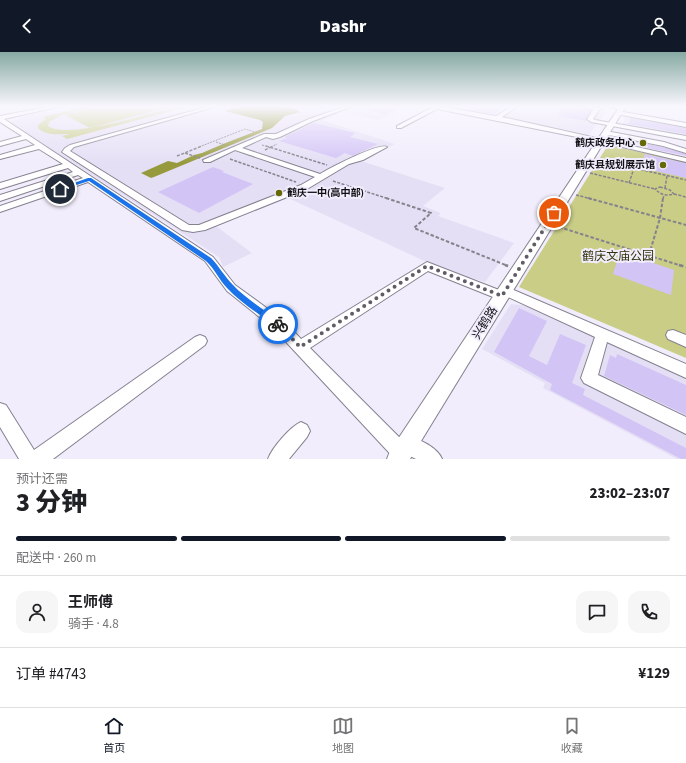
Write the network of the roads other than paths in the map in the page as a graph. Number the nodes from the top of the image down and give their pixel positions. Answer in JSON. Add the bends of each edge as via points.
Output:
{"nodes":[{"id":1,"x":10,"y":125,"type":"edge"},
{"id":2,"x":147,"y":125,"type":"edge"},
{"id":3,"x":301,"y":125,"type":"edge"},
{"id":4,"x":402,"y":125,"type":"edge"},
{"id":5,"x":609,"y":125,"type":"edge"},
{"id":6,"x":619,"y":125,"type":"edge"},
{"id":7,"x":620,"y":125,"type":"edge"},
{"id":8,"x":629,"y":125,"type":"edge"},
{"id":9,"x":399,"y":127,"type":"dead end"},
{"id":10,"x":24,"y":135,"type":"junction"},
{"id":11,"x":0,"y":137,"type":"edge"},
{"id":12,"x":686,"y":138,"type":"edge"},
{"id":13,"x":0,"y":144,"type":"edge"},
{"id":14,"x":41,"y":146,"type":"junction"},
{"id":15,"x":384,"y":147,"type":"dead end"},
{"id":16,"x":235,"y":148,"type":"junction"},
{"id":17,"x":686,"y":151,"type":"edge"},
{"id":18,"x":0,"y":157,"type":"edge"},
{"id":19,"x":205,"y":160,"type":"road end"},
{"id":20,"x":686,"y":160,"type":"edge"},
{"id":21,"x":69,"y":165,"type":"junction"},
{"id":22,"x":84,"y":176,"type":"junction"},
{"id":23,"x":322,"y":177,"type":"junction"},
{"id":24,"x":0,"y":186,"type":"edge"},
{"id":25,"x":0,"y":198,"type":"edge"},
{"id":26,"x":0,"y":209,"type":"edge"},
{"id":27,"x":504,"y":293,"type":"junction"},
{"id":28,"x":603,"y":334,"type":"junction"},
{"id":29,"x":673,"y":336,"type":"dead end"},
{"id":30,"x":200,"y":341,"type":"dead end"},
{"id":31,"x":686,"y":341,"type":"edge"},
{"id":32,"x":300,"y":347,"type":"junction"},
{"id":33,"x":686,"y":371,"type":"edge"},
{"id":34,"x":0,"y":411,"type":"edge"},
{"id":35,"x":686,"y":426,"type":"edge"},
{"id":36,"x":301,"y":431,"type":"dead end"},
{"id":37,"x":403,"y":452,"type":"edge"},
{"id":38,"x":29,"y":459,"type":"edge"},
{"id":39,"x":38,"y":459,"type":"edge"},
{"id":40,"x":277,"y":459,"type":"edge"},
{"id":41,"x":433,"y":459,"type":"edge"}],
"edges":[{"from":1,"to":10,"type":"street"},
{"from":2,"to":23,"type":"street","via":[[72,146],[66,152],[190,229],[201,228],[307,186]]},
{"from":3,"to":16,"type":"street","via":[[278,136],[266,135]]},
{"from":4,"to":9,"type":"street"},
{"from":5,"to":27,"type":"main road","name":"兴鹤路"},
{"from":6,"to":20,"type":"street"},
{"from":7,"to":17,"type":"street"},
{"from":8,"to":12,"type":"street"},
{"from":10,"to":11,"type":"street"},
{"from":10,"to":13,"type":"street"},
{"from":10,"to":14,"type":"street"},
{"from":14,"to":18,"type":"street"},
{"from":14,"to":21,"type":"street"},
{"from":15,"to":23,"type":"street","via":[[346,162]]},
{"from":16,"to":19,"type":"street"},
{"from":16,"to":23,"type":"street"},
{"from":21,"to":22,"type":"street"},
{"from":21,"to":24,"type":"street"},
{"from":22,"to":25,"type":"street"},
{"from":22,"to":26,"type":"street"},
{"from":22,"to":32,"type":"street","via":[[209,259],[231,288],[278,324]]},
{"from":27,"to":28,"type":"street"},
{"from":27,"to":32,"type":"street","via":[[427,266]]},
{"from":27,"to":37,"type":"main road","name":"兴鹤路"},
{"from":28,"to":33,"type":"street"},
{"from":28,"to":35,"type":"street","via":[[589,378]]},
{"from":29,"to":31,"type":"street"},
{"from":30,"to":39,"type":"street"},
{"from":32,"to":37,"type":"street"},
{"from":34,"to":38,"type":"street"},
{"from":36,"to":40,"type":"street"},
{"from":37,"to":41,"type":"street"}]}
